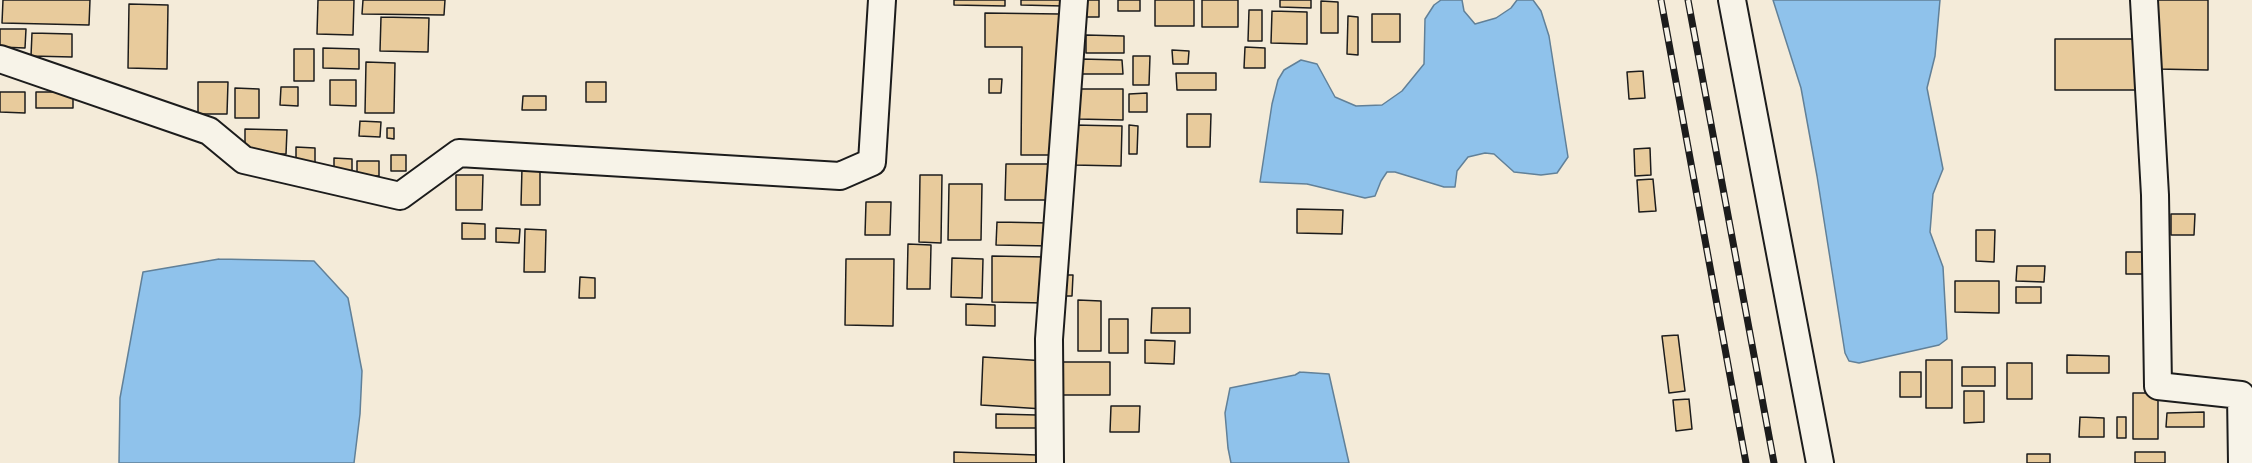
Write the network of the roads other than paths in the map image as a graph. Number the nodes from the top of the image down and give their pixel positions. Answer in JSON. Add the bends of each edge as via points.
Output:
{"nodes":[{"id":1,"x":882,"y":0,"type":"edge"},
{"id":2,"x":1074,"y":0,"type":"edge"},
{"id":3,"x":1732,"y":0,"type":"edge"},
{"id":4,"x":2144,"y":0,"type":"edge"},
{"id":5,"x":0,"y":59,"type":"edge"},
{"id":6,"x":1050,"y":463,"type":"edge"},
{"id":7,"x":1820,"y":463,"type":"edge"},
{"id":8,"x":2242,"y":463,"type":"edge"}],
"edges":[{"from":1,"to":5,"type":"street","via":[[872,162],[840,176],[459,153],[400,196],[244,160],[209,131]]},
{"from":2,"to":6,"type":"street","via":[[1049,339]]},
{"from":3,"to":7,"type":"street"},
{"from":4,"to":8,"type":"street","via":[[2155,195],[2158,386],[2241,395]]}]}
